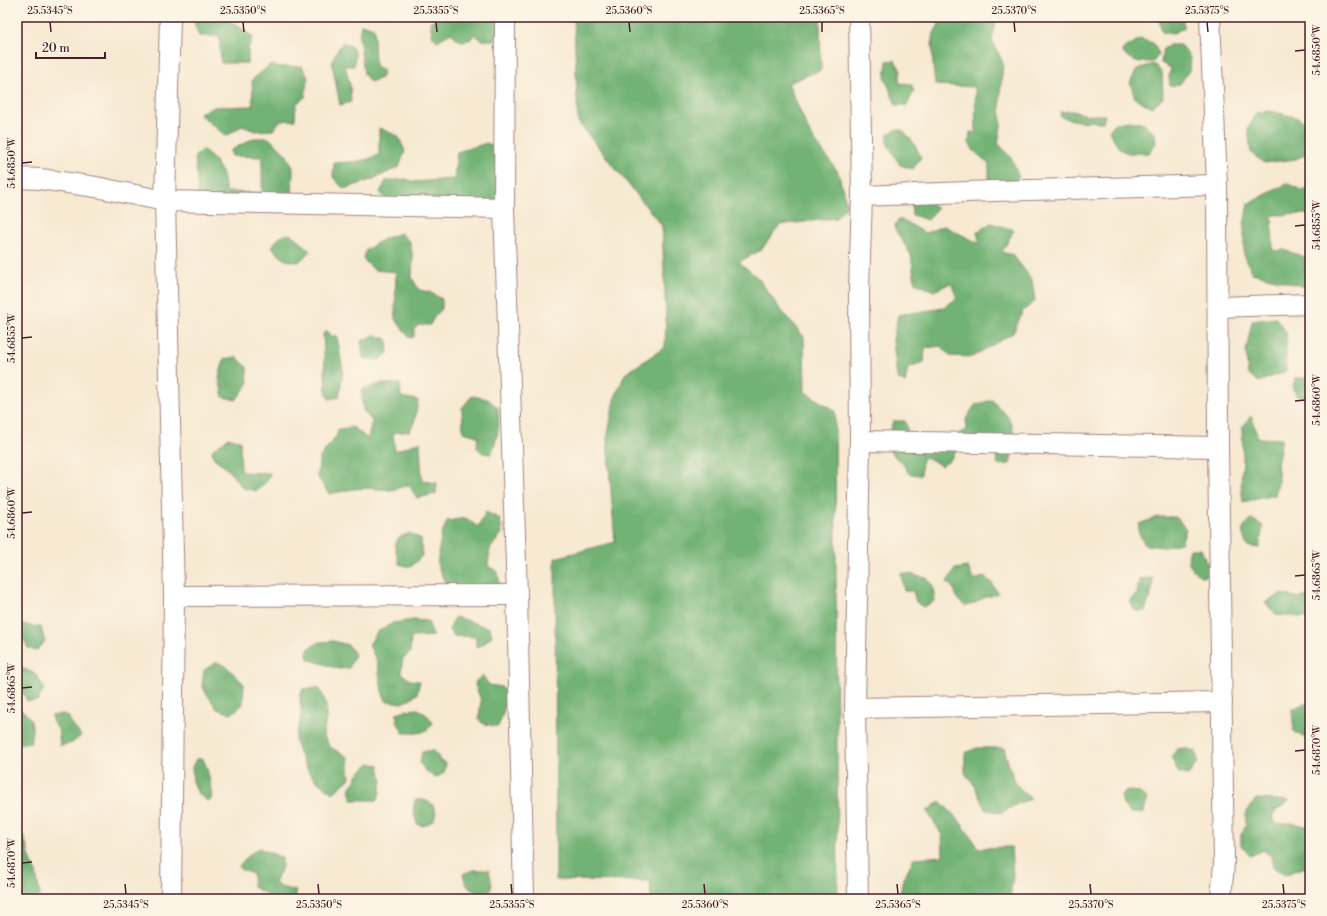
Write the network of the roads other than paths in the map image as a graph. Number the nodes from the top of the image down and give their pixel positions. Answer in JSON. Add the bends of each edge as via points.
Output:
{"nodes":[{"id":1,"x":170,"y":17,"type":"edge"},
{"id":2,"x":505,"y":17,"type":"edge"},
{"id":3,"x":859,"y":17,"type":"edge"},
{"id":4,"x":1210,"y":17,"type":"edge"},
{"id":5,"x":17,"y":178,"type":"edge"},
{"id":6,"x":1217,"y":185,"type":"junction"},
{"id":7,"x":862,"y":196,"type":"junction"},
{"id":8,"x":165,"y":201,"type":"junction"},
{"id":9,"x":504,"y":208,"type":"junction"},
{"id":10,"x":1310,"y":304,"type":"edge"},
{"id":11,"x":1218,"y":307,"type":"junction"},
{"id":12,"x":860,"y":441,"type":"junction"},
{"id":13,"x":1218,"y":447,"type":"junction"},
{"id":14,"x":517,"y":594,"type":"junction"},
{"id":15,"x":174,"y":596,"type":"junction"},
{"id":16,"x":1222,"y":702,"type":"junction"},
{"id":17,"x":855,"y":708,"type":"junction"},
{"id":18,"x":171,"y":899,"type":"edge"},
{"id":19,"x":524,"y":899,"type":"edge"},
{"id":20,"x":858,"y":899,"type":"edge"},
{"id":21,"x":1221,"y":899,"type":"edge"}],
"edges":[{"from":1,"to":8,"type":"street"},
{"from":2,"to":9,"type":"street"},
{"from":3,"to":7,"type":"street"},
{"from":4,"to":6,"type":"street"},
{"from":5,"to":8,"type":"street","via":[[40,178]]},
{"from":6,"to":7,"type":"street"},
{"from":6,"to":11,"type":"street"},
{"from":7,"to":12,"type":"street","via":[[859,290]]},
{"from":8,"to":9,"type":"street"},
{"from":8,"to":15,"type":"street"},
{"from":9,"to":14,"type":"street"},
{"from":10,"to":11,"type":"street"},
{"from":11,"to":13,"type":"street"},
{"from":12,"to":13,"type":"street"},
{"from":12,"to":17,"type":"street"},
{"from":13,"to":16,"type":"street"},
{"from":14,"to":15,"type":"street"},
{"from":14,"to":19,"type":"street"},
{"from":15,"to":18,"type":"street"},
{"from":16,"to":17,"type":"street"},
{"from":16,"to":21,"type":"street","via":[[1224,863]]},
{"from":17,"to":20,"type":"street"}]}
